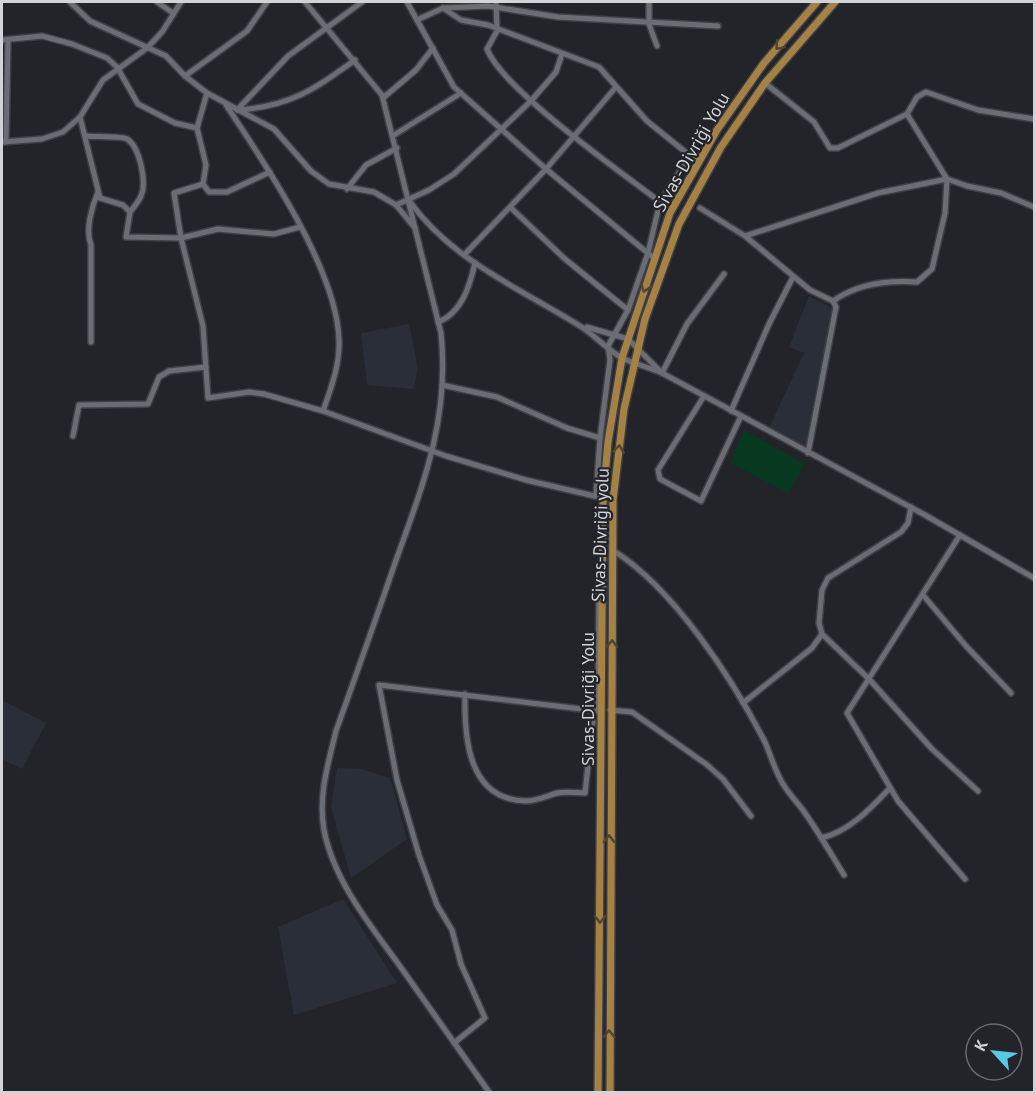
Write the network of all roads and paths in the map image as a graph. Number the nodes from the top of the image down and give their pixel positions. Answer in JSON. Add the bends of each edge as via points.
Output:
{"nodes":[{"id":1,"x":70,"y":2,"type":"edge"},
{"id":2,"x":157,"y":2,"type":"edge"},
{"id":3,"x":181,"y":2,"type":"edge"},
{"id":4,"x":267,"y":2,"type":"edge"},
{"id":5,"x":305,"y":2,"type":"edge"},
{"id":6,"x":362,"y":2,"type":"edge"},
{"id":7,"x":407,"y":2,"type":"edge"},
{"id":8,"x":649,"y":2,"type":"edge"},
{"id":9,"x":817,"y":2,"type":"edge"},
{"id":10,"x":835,"y":2,"type":"edge"},
{"id":11,"x":496,"y":4,"type":"edge"},
{"id":12,"x":443,"y":8,"type":"junction"},
{"id":13,"x":173,"y":14,"type":"junction"},
{"id":14,"x":417,"y":20,"type":"junction"},
{"id":15,"x":649,"y":24,"type":"junction"},
{"id":16,"x":718,"y":26,"type":"dead end"},
{"id":17,"x":327,"y":27,"type":"junction"},
{"id":18,"x":497,"y":31,"type":"junction"},
{"id":19,"x":5,"y":40,"type":"edge"},
{"id":20,"x":657,"y":46,"type":"dead end"},
{"id":21,"x":147,"y":48,"type":"junction"},
{"id":22,"x":433,"y":48,"type":"junction"},
{"id":23,"x":562,"y":54,"type":"junction"},
{"id":24,"x":355,"y":60,"type":"junction"},
{"id":25,"x":117,"y":67,"type":"junction"},
{"id":26,"x":185,"y":76,"type":"junction"},
{"id":27,"x":4,"y":83,"type":"edge"},
{"id":28,"x":765,"y":83,"type":"junction"},
{"id":29,"x":616,"y":87,"type":"junction"},
{"id":30,"x":207,"y":93,"type":"junction"},
{"id":31,"x":461,"y":93,"type":"junction"},
{"id":32,"x":383,"y":98,"type":"junction"},
{"id":33,"x":531,"y":101,"type":"junction"},
{"id":34,"x":224,"y":102,"type":"junction"},
{"id":35,"x":237,"y":110,"type":"junction"},
{"id":36,"x":907,"y":114,"type":"junction"},
{"id":37,"x":80,"y":117,"type":"junction"},
{"id":38,"x":1035,"y":119,"type":"edge"},
{"id":39,"x":197,"y":128,"type":"junction"},
{"id":40,"x":501,"y":129,"type":"junction"},
{"id":41,"x":394,"y":135,"type":"junction"},
{"id":42,"x":575,"y":135,"type":"junction"},
{"id":43,"x":86,"y":136,"type":"junction"},
{"id":44,"x":4,"y":142,"type":"edge"},
{"id":45,"x":397,"y":148,"type":"junction"},
{"id":46,"x":690,"y":156,"type":"junction"},
{"id":47,"x":699,"y":163,"type":"junction"},
{"id":48,"x":546,"y":169,"type":"junction"},
{"id":49,"x":270,"y":172,"type":"junction"},
{"id":50,"x":947,"y":179,"type":"junction"},
{"id":51,"x":203,"y":184,"type":"junction"},
{"id":52,"x":347,"y":189,"type":"junction"},
{"id":53,"x":98,"y":192,"type":"junction"},
{"id":54,"x":409,"y":199,"type":"junction"},
{"id":55,"x":660,"y":202,"type":"junction"},
{"id":56,"x":396,"y":205,"type":"junction"},
{"id":57,"x":510,"y":207,"type":"junction"},
{"id":58,"x":1035,"y":207,"type":"edge"},
{"id":59,"x":700,"y":208,"type":"dead end"},
{"id":60,"x":130,"y":212,"type":"junction"},
{"id":61,"x":300,"y":227,"type":"junction"},
{"id":62,"x":416,"y":229,"type":"junction"},
{"id":63,"x":745,"y":237,"type":"junction"},
{"id":64,"x":181,"y":238,"type":"junction"},
{"id":65,"x":648,"y":253,"type":"junction"},
{"id":66,"x":464,"y":255,"type":"junction"},
{"id":67,"x":655,"y":259,"type":"junction"},
{"id":68,"x":475,"y":263,"type":"junction"},
{"id":69,"x":724,"y":274,"type":"dead end"},
{"id":70,"x":793,"y":276,"type":"junction"},
{"id":71,"x":833,"y":301,"type":"junction"},
{"id":72,"x":628,"y":310,"type":"junction"},
{"id":73,"x":438,"y":322,"type":"junction"},
{"id":74,"x":580,"y":325,"type":"junction"},
{"id":75,"x":615,"y":335,"type":"junction"},
{"id":76,"x":628,"y":339,"type":"junction"},
{"id":77,"x":91,"y":342,"type":"dead end"},
{"id":78,"x":608,"y":346,"type":"junction"},
{"id":79,"x":638,"y":348,"type":"junction"},
{"id":80,"x":622,"y":358,"type":"junction"},
{"id":81,"x":635,"y":362,"type":"junction"},
{"id":82,"x":206,"y":367,"type":"junction"},
{"id":83,"x":662,"y":373,"type":"junction"},
{"id":84,"x":442,"y":385,"type":"junction"},
{"id":85,"x":704,"y":396,"type":"junction"},
{"id":86,"x":322,"y":411,"type":"junction"},
{"id":87,"x":731,"y":411,"type":"junction"},
{"id":88,"x":741,"y":416,"type":"junction"},
{"id":89,"x":73,"y":436,"type":"dead end"},
{"id":90,"x":600,"y":438,"type":"junction"},
{"id":91,"x":434,"y":451,"type":"junction"},
{"id":92,"x":808,"y":453,"type":"junction"},
{"id":93,"x":600,"y":497,"type":"junction"},
{"id":94,"x":911,"y":507,"type":"junction"},
{"id":95,"x":960,"y":535,"type":"junction"},
{"id":96,"x":614,"y":551,"type":"junction"},
{"id":97,"x":1035,"y":578,"type":"edge"},
{"id":98,"x":924,"y":594,"type":"junction"},
{"id":99,"x":822,"y":634,"type":"junction"},
{"id":100,"x":869,"y":679,"type":"junction"},
{"id":101,"x":1011,"y":693,"type":"dead end"},
{"id":102,"x":465,"y":694,"type":"junction"},
{"id":103,"x":743,"y":703,"type":"junction"},
{"id":104,"x":610,"y":710,"type":"junction"},
{"id":105,"x":594,"y":711,"type":"junction"},
{"id":106,"x":890,"y":788,"type":"junction"},
{"id":107,"x":978,"y":791,"type":"dead end"},
{"id":108,"x":751,"y":816,"type":"dead end"},
{"id":109,"x":821,"y":838,"type":"junction"},
{"id":110,"x":844,"y":875,"type":"dead end"},
{"id":111,"x":965,"y":879,"type":"dead end"},
{"id":112,"x":454,"y":1043,"type":"junction"},
{"id":113,"x":489,"y":1092,"type":"edge"},
{"id":114,"x":598,"y":1092,"type":"edge"},
{"id":115,"x":610,"y":1092,"type":"edge"}],
"edges":[{"from":1,"to":21,"type":"street","via":[[90,21]]},
{"from":2,"to":13,"type":"street"},
{"from":3,"to":13,"type":"street"},
{"from":4,"to":26,"type":"street","via":[[247,31]]},
{"from":5,"to":17,"type":"street"},
{"from":6,"to":17,"type":"street"},
{"from":7,"to":14,"type":"street"},
{"from":8,"to":15,"type":"street"},
{"from":9,"to":47,"type":"main road","name":"Sivas-Divriği Yolu","one_way":true,"via":[[764,63]]},
{"from":10,"to":28,"type":"main road","name":"Sivas-Divriği yolu"},
{"from":11,"to":12,"type":"street"},
{"from":11,"to":15,"type":"street","via":[[558,17]]},
{"from":11,"to":18,"type":"street"},
{"from":12,"to":14,"type":"street"},
{"from":12,"to":18,"type":"street","via":[[461,20],[488,25]]},
{"from":13,"to":21,"type":"street"},
{"from":14,"to":22,"type":"street"},
{"from":15,"to":16,"type":"street"},
{"from":15,"to":20,"type":"street"},
{"from":17,"to":24,"type":"street"},
{"from":17,"to":35,"type":"street","via":[[288,56]]},
{"from":18,"to":23,"type":"street"},
{"from":18,"to":33,"type":"street","via":[[487,49],[492,63]]},
{"from":19,"to":25,"type":"street","via":[[42,36],[107,58]]},
{"from":19,"to":27,"type":"street"},
{"from":21,"to":25,"type":"street"},
{"from":21,"to":26,"type":"street","via":[[166,56]]},
{"from":22,"to":31,"type":"street"},
{"from":22,"to":32,"type":"street","via":[[416,70]]},
{"from":23,"to":29,"type":"street","via":[[599,67]]},
{"from":23,"to":33,"type":"street","via":[[556,72]]},
{"from":24,"to":32,"type":"street"},
{"from":24,"to":35,"type":"street","via":[[308,93],[281,104]]},
{"from":25,"to":37,"type":"street","via":[[103,80]]},
{"from":25,"to":39,"type":"street","via":[[138,104],[175,123]]},
{"from":26,"to":30,"type":"street"},
{"from":27,"to":44,"type":"street"},
{"from":28,"to":36,"type":"street","via":[[814,122],[830,148],[838,148]]},
{"from":28,"to":79,"type":"main road","name":"Sivas-Divriği yolu","via":[[721,147],[679,224]]},
{"from":29,"to":42,"type":"street"},
{"from":29,"to":46,"type":"street","via":[[647,121]]},
{"from":30,"to":34,"type":"street"},
{"from":30,"to":39,"type":"street"},
{"from":31,"to":40,"type":"street"},
{"from":31,"to":41,"type":"street"},
{"from":32,"to":41,"type":"street"},
{"from":33,"to":40,"type":"street"},
{"from":33,"to":42,"type":"street"},
{"from":34,"to":35,"type":"street"},
{"from":34,"to":49,"type":"street"},
{"from":35,"to":52,"type":"street","via":[[274,129],[311,171],[329,184]]},
{"from":36,"to":38,"type":"street","via":[[917,97],[926,92],[978,110]]},
{"from":36,"to":50,"type":"street"},
{"from":37,"to":43,"type":"street"},
{"from":37,"to":44,"type":"street","via":[[63,132],[42,139]]},
{"from":39,"to":51,"type":"street","via":[[206,165]]},
{"from":40,"to":48,"type":"street"},
{"from":40,"to":54,"type":"street","via":[[454,174]]},
{"from":41,"to":45,"type":"street"},
{"from":42,"to":48,"type":"street"},
{"from":42,"to":55,"type":"street"},
{"from":43,"to":53,"type":"street"},
{"from":43,"to":60,"type":"street","via":[[125,138],[131,142],[139,156],[143,185],[142,196]]},
{"from":45,"to":52,"type":"street","via":[[366,165]]},
{"from":45,"to":54,"type":"street"},
{"from":46,"to":47,"type":"street"},
{"from":46,"to":55,"type":"street"},
{"from":47,"to":67,"type":"main road","name":"Sivas-Divriği Yolu","via":[[670,213]]},
{"from":48,"to":57,"type":"street"},
{"from":48,"to":65,"type":"street"},
{"from":49,"to":51,"type":"street","via":[[227,192],[209,192]]},
{"from":49,"to":61,"type":"street"},
{"from":50,"to":58,"type":"street","via":[[1001,193]]},
{"from":50,"to":63,"type":"street","via":[[878,193]]},
{"from":50,"to":71,"type":"street","via":[[945,213],[927,277],[917,282],[868,286]]},
{"from":51,"to":64,"type":"street","via":[[174,193]]},
{"from":52,"to":56,"type":"street","via":[[374,192]]},
{"from":53,"to":60,"type":"street","via":[[100,198],[123,205]]},
{"from":53,"to":77,"type":"street","via":[[88,238]]},
{"from":54,"to":56,"type":"street"},
{"from":54,"to":62,"type":"street"},
{"from":54,"to":66,"type":"street","via":[[428,225]]},
{"from":55,"to":65,"type":"street"},
{"from":56,"to":62,"type":"street"},
{"from":57,"to":66,"type":"street"},
{"from":57,"to":72,"type":"street","via":[[565,259]]},
{"from":59,"to":63,"type":"street"},
{"from":60,"to":64,"type":"street","via":[[126,237]]},
{"from":61,"to":64,"type":"street","via":[[274,234],[218,229]]},
{"from":61,"to":86,"type":"street","via":[[325,278],[340,340],[336,372]]},
{"from":62,"to":73,"type":"street"},
{"from":63,"to":70,"type":"street"},
{"from":64,"to":82,"type":"street","via":[[203,326]]},
{"from":65,"to":67,"type":"street"},
{"from":65,"to":72,"type":"street"},
{"from":66,"to":68,"type":"street"},
{"from":67,"to":76,"type":"main road","name":"Sivas-Divriği Yolu","one_way":true},
{"from":68,"to":73,"type":"street","via":[[460,304]]},
{"from":68,"to":74,"type":"street"},
{"from":69,"to":83,"type":"street","via":[[687,324]]},
{"from":70,"to":71,"type":"street"},
{"from":70,"to":87,"type":"street"},
{"from":71,"to":92,"type":"street","via":[[836,307]]},
{"from":72,"to":75,"type":"street"},
{"from":73,"to":84,"type":"street","via":[[444,359]]},
{"from":74,"to":75,"type":"street"},
{"from":74,"to":78,"type":"street"},
{"from":75,"to":76,"type":"street"},
{"from":75,"to":78,"type":"street"},
{"from":76,"to":79,"type":"street"},
{"from":76,"to":80,"type":"main road","name":"Sivas-Divriği Yolu"},
{"from":78,"to":80,"type":"street"},
{"from":78,"to":90,"type":"street","via":[[609,370]]},
{"from":79,"to":81,"type":"main road","name":"Sivas-Divriği yolu"},
{"from":79,"to":83,"type":"street"},
{"from":80,"to":81,"type":"street"},
{"from":80,"to":93,"type":"main road","name":"Sivas-Divriği Yolu"},
{"from":81,"to":83,"type":"street"},
{"from":96,"to":81,"type":"main road","name":"Sivas-Divriği yolu","one_way":true,"via":[[613,501],[624,409]]},
{"from":82,"to":86,"type":"street","via":[[208,398],[249,392]]},
{"from":82,"to":89,"type":"street","via":[[170,371],[159,377],[148,404],[79,405]]},
{"from":83,"to":85,"type":"street"},
{"from":84,"to":90,"type":"street","via":[[497,397]]},
{"from":84,"to":91,"type":"street"},
{"from":85,"to":87,"type":"street"},
{"from":85,"to":88,"type":"street","via":[[658,470],[660,480],[701,501]]},
{"from":86,"to":91,"type":"street"},
{"from":87,"to":88,"type":"street"},
{"from":88,"to":92,"type":"street"},
{"from":90,"to":93,"type":"street"},
{"from":91,"to":93,"type":"street","via":[[526,480]]},
{"from":91,"to":112,"type":"street","via":[[336,731],[322,796],[324,830],[335,867],[360,910]]},
{"from":92,"to":94,"type":"street"},
{"from":93,"to":105,"type":"street","via":[[598,711]]},
{"from":93,"to":114,"type":"main road","name":"Sivas-Divriği Yolu","one_way":true},
{"from":94,"to":95,"type":"street"},
{"from":94,"to":99,"type":"street","via":[[908,523],[901,532],[828,578],[822,590]]},
{"from":95,"to":97,"type":"street"},
{"from":95,"to":98,"type":"street"},
{"from":96,"to":103,"type":"street","via":[[635,564],[669,599]]},
{"from":104,"to":96,"type":"main road","name":"Sivas-Divriği yolu","one_way":true},
{"from":98,"to":100,"type":"street"},
{"from":98,"to":101,"type":"street"},
{"from":99,"to":100,"type":"street"},
{"from":99,"to":103,"type":"street","via":[[812,648]]},
{"from":100,"to":106,"type":"street","via":[[848,713]]},
{"from":100,"to":107,"type":"street","via":[[932,749]]},
{"from":102,"to":105,"type":"street"},
{"from":102,"to":105,"type":"street","via":[[465,736],[479,779],[491,790],[524,801],[560,792],[585,793]]},
{"from":102,"to":112,"type":"street","via":[[379,685],[397,780],[419,855],[485,1018]]},
{"from":103,"to":109,"type":"street","via":[[782,783]]},
{"from":104,"to":108,"type":"street","via":[[632,712],[706,764],[723,779]]},
{"from":115,"to":104,"type":"main road","name":"Sivas-Divriği yolu","one_way":true},
{"from":106,"to":109,"type":"street","via":[[835,835]]},
{"from":106,"to":111,"type":"street"},
{"from":109,"to":110,"type":"street"},
{"from":112,"to":113,"type":"street"}]}
